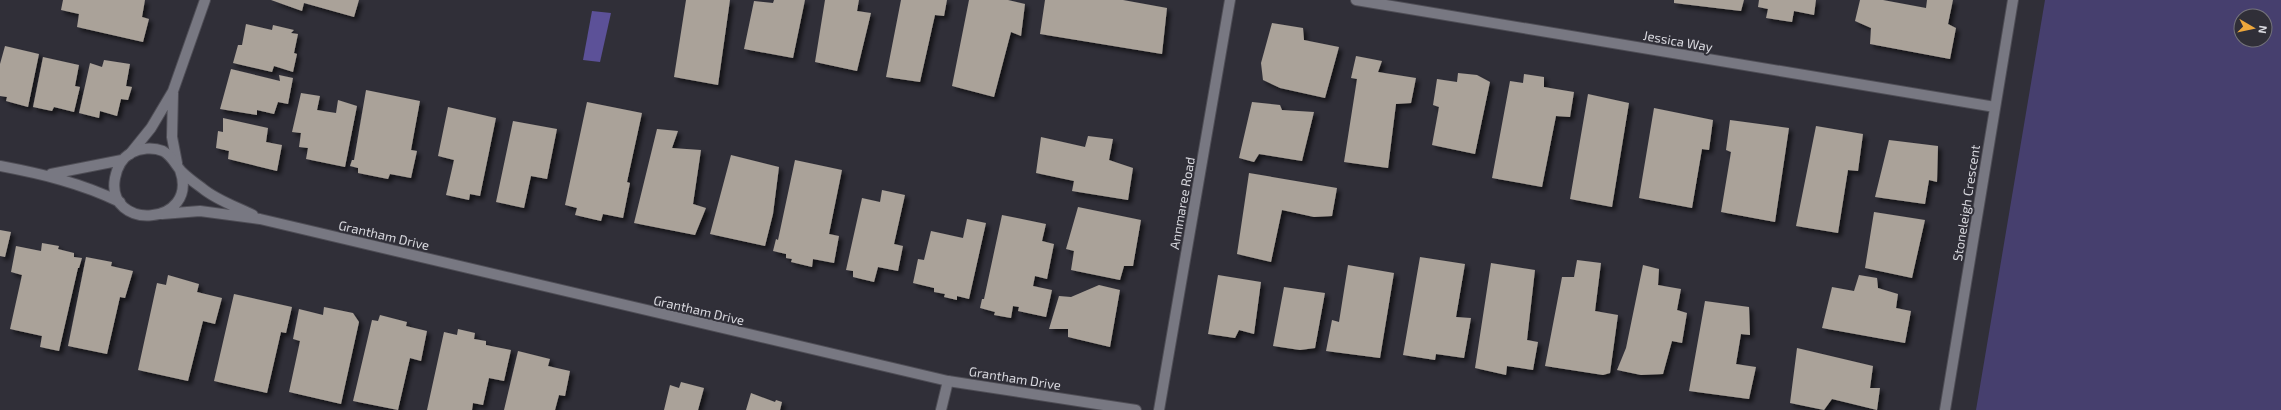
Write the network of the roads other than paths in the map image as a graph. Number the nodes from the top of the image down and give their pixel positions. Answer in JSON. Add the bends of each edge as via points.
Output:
{"nodes":[{"id":1,"x":205,"y":0,"type":"edge"},
{"id":2,"x":1230,"y":0,"type":"edge"},
{"id":3,"x":1356,"y":0,"type":"edge"},
{"id":4,"x":2014,"y":0,"type":"edge"},
{"id":5,"x":173,"y":91,"type":"junction"},
{"id":6,"x":1995,"y":107,"type":"junction"},
{"id":7,"x":126,"y":157,"type":"junction"},
{"id":8,"x":0,"y":166,"type":"edge"},
{"id":9,"x":178,"y":167,"type":"junction"},
{"id":10,"x":49,"y":175,"type":"junction"},
{"id":11,"x":120,"y":202,"type":"junction"},
{"id":12,"x":162,"y":214,"type":"junction"},
{"id":13,"x":260,"y":219,"type":"junction"},
{"id":14,"x":948,"y":381,"type":"junction"},
{"id":15,"x":941,"y":410,"type":"edge"},
{"id":16,"x":1136,"y":410,"type":"edge"},
{"id":17,"x":1159,"y":410,"type":"edge"},
{"id":18,"x":1945,"y":410,"type":"edge"}],
"edges":[{"from":1,"to":5,"type":"street"},
{"from":2,"to":17,"type":"street","name":"Annmaree Road"},
{"from":3,"to":6,"type":"street","name":"Jessica Way"},
{"from":4,"to":6,"type":"street","name":"Stoneleigh Crescent"},
{"from":5,"to":7,"type":"street","via":[[153,125]]},
{"from":5,"to":9,"type":"street","via":[[172,137]]},
{"from":6,"to":18,"type":"street","name":"Stoneleigh Crescent"},
{"from":7,"to":9,"type":"street","name":"Grantham Drive","via":[[138,150],[151,148],[163,151]]},
{"from":7,"to":10,"type":"street","name":"Grantham Drive"},
{"from":7,"to":11,"type":"street","via":[[114,179],[115,191]]},
{"from":8,"to":10,"type":"street","name":"Grantham Drive"},
{"from":9,"to":12,"type":"street","via":[[182,175],[181,194]]},
{"from":9,"to":13,"type":"street","name":"Grantham Drive","via":[[204,190]]},
{"from":10,"to":11,"type":"street","name":"Grantham Drive","via":[[93,188]]},
{"from":11,"to":12,"type":"street","name":"Grantham Drive","via":[[138,215],[150,217]]},
{"from":12,"to":13,"type":"street","name":"Grantham Drive","via":[[200,211]]},
{"from":13,"to":14,"type":"street","name":"Grantham Drive"},
{"from":14,"to":15,"type":"street"},
{"from":14,"to":16,"type":"street","name":"Grantham Drive"}]}
